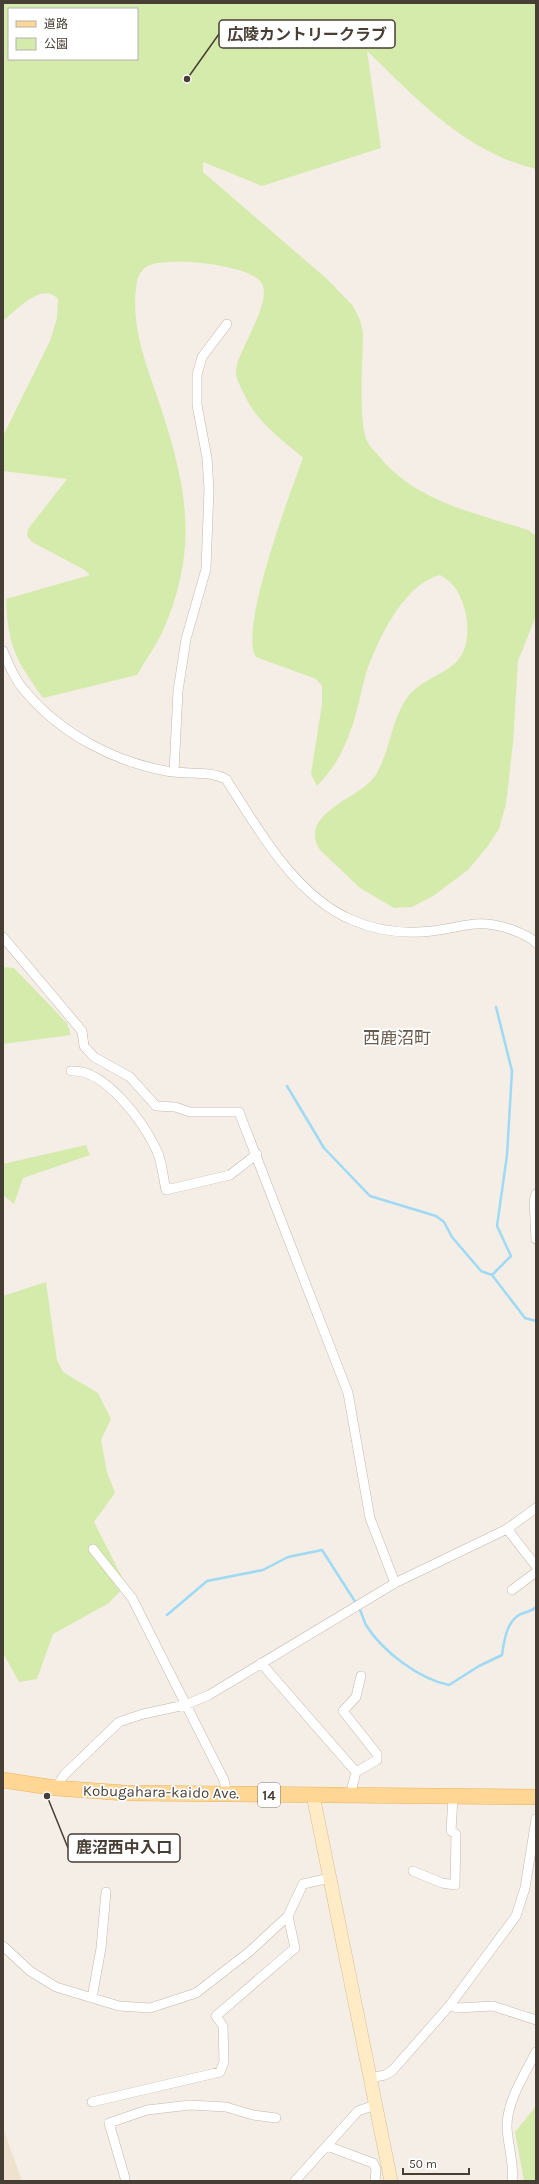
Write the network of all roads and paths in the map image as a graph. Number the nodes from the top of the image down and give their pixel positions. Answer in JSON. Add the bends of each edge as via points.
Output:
{"nodes":[{"id":1,"x":227,"y":324,"type":"dead end"},
{"id":2,"x":3,"y":652,"type":"edge"},
{"id":3,"x":174,"y":772,"type":"junction"},
{"id":4,"x":3,"y":937,"type":"edge"},
{"id":5,"x":536,"y":943,"type":"edge"},
{"id":6,"x":71,"y":1071,"type":"dead end"},
{"id":7,"x":257,"y":1154,"type":"junction"},
{"id":8,"x":536,"y":1194,"type":"edge"},
{"id":9,"x":536,"y":1239,"type":"edge"},
{"id":10,"x":536,"y":1508,"type":"edge"},
{"id":11,"x":507,"y":1529,"type":"junction"},
{"id":12,"x":93,"y":1549,"type":"dead end"},
{"id":13,"x":536,"y":1566,"type":"edge"},
{"id":14,"x":536,"y":1572,"type":"edge"},
{"id":15,"x":395,"y":1584,"type":"junction"},
{"id":16,"x":512,"y":1590,"type":"dead end"},
{"id":17,"x":261,"y":1663,"type":"junction"},
{"id":18,"x":361,"y":1676,"type":"dead end"},
{"id":19,"x":185,"y":1705,"type":"junction"},
{"id":20,"x":356,"y":1772,"type":"junction"},
{"id":21,"x":3,"y":1780,"type":"edge"},
{"id":22,"x":56,"y":1788,"type":"junction"},
{"id":23,"x":228,"y":1794,"type":"junction"},
{"id":24,"x":313,"y":1795,"type":"junction"},
{"id":25,"x":352,"y":1796,"type":"junction"},
{"id":26,"x":453,"y":1797,"type":"junction"},
{"id":27,"x":536,"y":1797,"type":"edge"},
{"id":28,"x":536,"y":1819,"type":"edge"},
{"id":29,"x":413,"y":1871,"type":"dead end"},
{"id":30,"x":330,"y":1878,"type":"junction"},
{"id":31,"x":106,"y":1892,"type":"dead end"},
{"id":32,"x":288,"y":1916,"type":"junction"},
{"id":33,"x":3,"y":1946,"type":"edge"},
{"id":34,"x":92,"y":1998,"type":"junction"},
{"id":35,"x":450,"y":2005,"type":"junction"},
{"id":36,"x":536,"y":2020,"type":"edge"},
{"id":37,"x":536,"y":2052,"type":"edge"},
{"id":38,"x":370,"y":2078,"type":"junction"},
{"id":39,"x":92,"y":2102,"type":"dead end"},
{"id":40,"x":375,"y":2105,"type":"junction"},
{"id":41,"x":276,"y":2118,"type":"dead end"},
{"id":42,"x":327,"y":2146,"type":"junction"},
{"id":43,"x":125,"y":2178,"type":"dead end"},
{"id":44,"x":295,"y":2181,"type":"edge"},
{"id":45,"x":375,"y":2181,"type":"edge"},
{"id":46,"x":391,"y":2181,"type":"edge"},
{"id":47,"x":512,"y":2181,"type":"edge"}],
"edges":[{"from":1,"to":3,"type":"street","via":[[202,358],[197,376],[197,405],[207,458],[209,488],[206,569],[186,639],[178,692]]},
{"from":2,"to":3,"type":"street","via":[[25,692],[53,719],[76,736],[112,755],[148,768]]},
{"from":3,"to":5,"type":"street","via":[[218,775],[226,779],[260,834],[281,861],[318,899],[351,920],[378,930],[400,931],[432,931],[467,923],[487,922],[516,931]]},
{"from":4,"to":7,"type":"street","via":[[82,1031],[84,1046],[94,1057],[130,1077],[156,1106],[175,1107],[190,1112],[239,1112]]},
{"from":6,"to":7,"type":"street","via":[[94,1076],[112,1089],[141,1123],[158,1152],[166,1190],[230,1175]]},
{"from":7,"to":15,"type":"street","via":[[348,1392],[370,1518]]},
{"from":8,"to":9,"type":"street"},
{"from":10,"to":11,"type":"street"},
{"from":11,"to":13,"type":"street"},
{"from":11,"to":15,"type":"street"},
{"from":12,"to":19,"type":"street","via":[[132,1598]]},
{"from":14,"to":16,"type":"street"},
{"from":15,"to":17,"type":"street"},
{"from":17,"to":19,"type":"street","via":[[209,1695]]},
{"from":17,"to":20,"type":"street"},
{"from":18,"to":20,"type":"street","via":[[356,1697],[343,1711],[376,1754],[376,1760]]},
{"from":19,"to":22,"type":"street","via":[[119,1722],[64,1775]]},
{"from":19,"to":23,"type":"street","via":[[224,1780]]},
{"from":20,"to":25,"type":"street"},
{"from":21,"to":22,"type":"main road","name":"Kobugahara-kaido Ave.","number":"14"},
{"from":22,"to":23,"type":"main road","name":"Kobugahara-kaido Ave.","number":"14","via":[[125,1793]]},
{"from":23,"to":24,"type":"main road","name":"Kobugahara-kaido Ave.","number":"14"},
{"from":24,"to":25,"type":"main road","name":"Kobugahara-kaido Ave.","number":"14"},
{"from":24,"to":30,"type":"street"},
{"from":25,"to":26,"type":"main road","name":"Kobugahara-kaido Ave.","number":"14"},
{"from":26,"to":27,"type":"main road","name":"Kobugahara-kaido Ave.","number":"14"},
{"from":26,"to":29,"type":"street","via":[[451,1831],[456,1834],[454,1885]]},
{"from":28,"to":35,"type":"street","via":[[526,1888],[516,1916]]},
{"from":30,"to":32,"type":"street","via":[[303,1884]]},
{"from":30,"to":38,"type":"street"},
{"from":31,"to":34,"type":"street","via":[[101,1948]]},
{"from":32,"to":34,"type":"street","via":[[265,1939],[196,1993],[150,2008],[119,2006]]},
{"from":32,"to":39,"type":"street","via":[[295,1948],[216,2016],[223,2026],[224,2062],[220,2072]]},
{"from":33,"to":34,"type":"street","via":[[30,1971],[44,1980]]},
{"from":35,"to":36,"type":"street","via":[[458,2008],[493,2006]]},
{"from":35,"to":38,"type":"street","via":[[392,2071]]},
{"from":37,"to":47,"type":"street","via":[[509,2113],[507,2125]]},
{"from":38,"to":40,"type":"street"},
{"from":40,"to":42,"type":"street","via":[[358,2111]]},
{"from":40,"to":46,"type":"street"},
{"from":41,"to":43,"type":"street","via":[[253,2115],[226,2107],[190,2105],[147,2110],[109,2123]]},
{"from":42,"to":44,"type":"street"},
{"from":42,"to":45,"type":"street","via":[[373,2164],[376,2169]]}]}
